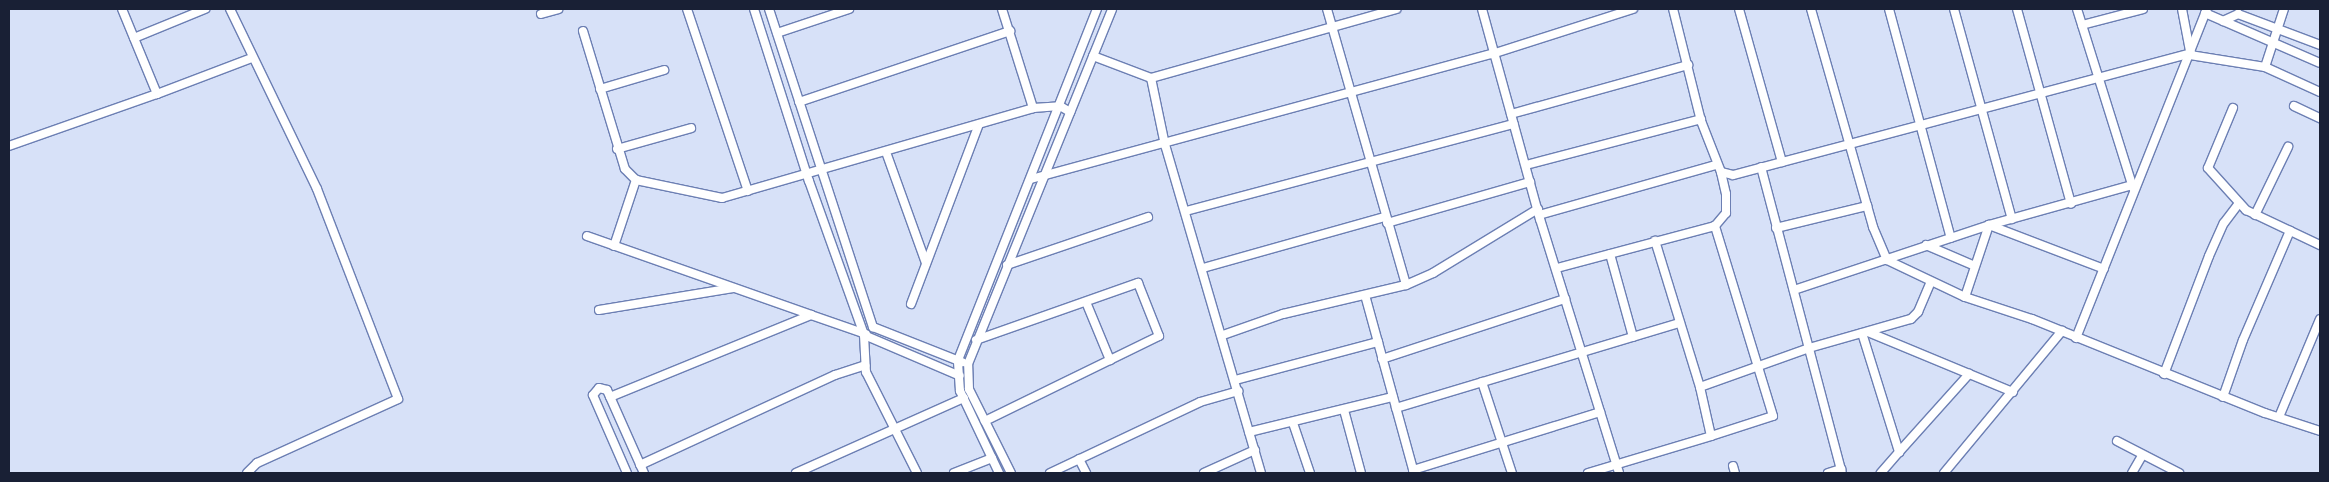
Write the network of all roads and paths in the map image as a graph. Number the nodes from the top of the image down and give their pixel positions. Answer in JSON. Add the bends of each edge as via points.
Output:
{"nodes":[{"id":1,"x":122,"y":9,"type":"edge"},
{"id":2,"x":205,"y":9,"type":"edge"},
{"id":3,"x":230,"y":9,"type":"edge"},
{"id":4,"x":558,"y":9,"type":"edge"},
{"id":5,"x":687,"y":9,"type":"edge"},
{"id":6,"x":754,"y":9,"type":"edge"},
{"id":7,"x":769,"y":9,"type":"edge"},
{"id":8,"x":848,"y":9,"type":"edge"},
{"id":9,"x":1002,"y":9,"type":"edge"},
{"id":10,"x":1097,"y":9,"type":"edge"},
{"id":11,"x":1112,"y":9,"type":"edge"},
{"id":12,"x":1327,"y":9,"type":"edge"},
{"id":13,"x":1397,"y":9,"type":"edge"},
{"id":14,"x":1482,"y":9,"type":"edge"},
{"id":15,"x":1633,"y":9,"type":"edge"},
{"id":16,"x":1673,"y":9,"type":"edge"},
{"id":17,"x":1739,"y":9,"type":"edge"},
{"id":18,"x":1811,"y":9,"type":"edge"},
{"id":19,"x":1889,"y":9,"type":"edge"},
{"id":20,"x":1954,"y":9,"type":"edge"},
{"id":21,"x":2017,"y":9,"type":"edge"},
{"id":22,"x":2077,"y":9,"type":"edge"},
{"id":23,"x":2143,"y":9,"type":"edge"},
{"id":24,"x":2182,"y":9,"type":"edge"},
{"id":25,"x":2285,"y":9,"type":"edge"},
{"id":26,"x":2206,"y":11,"type":"edge"},
{"id":27,"x":540,"y":14,"type":"dead end"},
{"id":28,"x":2224,"y":21,"type":"junction"},
{"id":29,"x":2082,"y":25,"type":"junction"},
{"id":30,"x":2279,"y":27,"type":"junction"},
{"id":31,"x":1332,"y":28,"type":"junction"},
{"id":32,"x":583,"y":31,"type":"dead end"},
{"id":33,"x":1010,"y":31,"type":"junction"},
{"id":34,"x":777,"y":33,"type":"junction"},
{"id":35,"x":134,"y":38,"type":"junction"},
{"id":36,"x":2274,"y":41,"type":"junction"},
{"id":37,"x":2320,"y":45,"type":"edge"},
{"id":38,"x":1492,"y":54,"type":"junction"},
{"id":39,"x":2190,"y":54,"type":"junction"},
{"id":40,"x":1093,"y":56,"type":"junction"},
{"id":41,"x":252,"y":58,"type":"junction"},
{"id":42,"x":2320,"y":63,"type":"edge"},
{"id":43,"x":1688,"y":65,"type":"junction"},
{"id":44,"x":2265,"y":67,"type":"junction"},
{"id":45,"x":664,"y":70,"type":"dead end"},
{"id":46,"x":2098,"y":77,"type":"junction"},
{"id":47,"x":1150,"y":78,"type":"junction"},
{"id":48,"x":600,"y":89,"type":"junction"},
{"id":49,"x":2320,"y":92,"type":"edge"},
{"id":50,"x":1349,"y":93,"type":"junction"},
{"id":51,"x":156,"y":94,"type":"junction"},
{"id":52,"x":2041,"y":94,"type":"junction"},
{"id":53,"x":799,"y":102,"type":"junction"},
{"id":54,"x":1060,"y":106,"type":"junction"},
{"id":55,"x":2294,"y":106,"type":"dead end"},
{"id":56,"x":1033,"y":108,"type":"junction"},
{"id":57,"x":2233,"y":108,"type":"dead end"},
{"id":58,"x":1982,"y":109,"type":"junction"},
{"id":59,"x":1070,"y":112,"type":"junction"},
{"id":60,"x":1511,"y":114,"type":"junction"},
{"id":61,"x":2320,"y":118,"type":"edge"},
{"id":62,"x":1701,"y":119,"type":"junction"},
{"id":63,"x":979,"y":124,"type":"junction"},
{"id":64,"x":1514,"y":124,"type":"junction"},
{"id":65,"x":1921,"y":125,"type":"junction"},
{"id":66,"x":691,"y":128,"type":"dead end"},
{"id":67,"x":1165,"y":145,"type":"junction"},
{"id":68,"x":1850,"y":145,"type":"junction"},
{"id":69,"x":9,"y":146,"type":"edge"},
{"id":70,"x":2288,"y":147,"type":"dead end"},
{"id":71,"x":617,"y":149,"type":"junction"},
{"id":72,"x":886,"y":152,"type":"junction"},
{"id":73,"x":1369,"y":160,"type":"junction"},
{"id":74,"x":1782,"y":162,"type":"junction"},
{"id":75,"x":1526,"y":165,"type":"junction"},
{"id":76,"x":1761,"y":167,"type":"junction"},
{"id":77,"x":1718,"y":168,"type":"junction"},
{"id":78,"x":821,"y":171,"type":"junction"},
{"id":79,"x":807,"y":175,"type":"junction"},
{"id":80,"x":1043,"y":178,"type":"junction"},
{"id":81,"x":1031,"y":179,"type":"junction"},
{"id":82,"x":636,"y":180,"type":"junction"},
{"id":83,"x":1530,"y":182,"type":"junction"},
{"id":84,"x":2132,"y":185,"type":"junction"},
{"id":85,"x":748,"y":191,"type":"junction"},
{"id":86,"x":2135,"y":194,"type":"junction"},
{"id":87,"x":2239,"y":203,"type":"junction"},
{"id":88,"x":2071,"y":204,"type":"junction"},
{"id":89,"x":1867,"y":206,"type":"junction"},
{"id":90,"x":1186,"y":211,"type":"junction"},
{"id":91,"x":1539,"y":212,"type":"junction"},
{"id":92,"x":2255,"y":215,"type":"junction"},
{"id":93,"x":1148,"y":217,"type":"dead end"},
{"id":94,"x":2012,"y":219,"type":"junction"},
{"id":95,"x":1386,"y":220,"type":"junction"},
{"id":96,"x":1989,"y":225,"type":"junction"},
{"id":97,"x":1715,"y":226,"type":"junction"},
{"id":98,"x":1776,"y":228,"type":"junction"},
{"id":99,"x":2290,"y":232,"type":"junction"},
{"id":100,"x":2320,"y":234,"type":"edge"},
{"id":101,"x":587,"y":236,"type":"dead end"},
{"id":102,"x":1950,"y":238,"type":"junction"},
{"id":103,"x":1655,"y":241,"type":"junction"},
{"id":104,"x":2318,"y":244,"type":"edge"},
{"id":105,"x":1926,"y":245,"type":"junction"},
{"id":106,"x":614,"y":246,"type":"junction"},
{"id":107,"x":1610,"y":254,"type":"junction"},
{"id":108,"x":1887,"y":260,"type":"junction"},
{"id":109,"x":926,"y":263,"type":"junction"},
{"id":110,"x":1007,"y":265,"type":"junction"},
{"id":111,"x":1976,"y":266,"type":"junction"},
{"id":112,"x":1203,"y":268,"type":"junction"},
{"id":113,"x":1557,"y":268,"type":"junction"},
{"id":114,"x":2104,"y":269,"type":"junction"},
{"id":115,"x":1931,"y":282,"type":"junction"},
{"id":116,"x":1406,"y":285,"type":"junction"},
{"id":117,"x":735,"y":288,"type":"junction"},
{"id":118,"x":1794,"y":290,"type":"junction"},
{"id":119,"x":1364,"y":295,"type":"junction"},
{"id":120,"x":1965,"y":297,"type":"junction"},
{"id":121,"x":1565,"y":299,"type":"junction"},
{"id":122,"x":1086,"y":302,"type":"junction"},
{"id":123,"x":911,"y":304,"type":"dead end"},
{"id":124,"x":599,"y":310,"type":"dead end"},
{"id":125,"x":811,"y":315,"type":"junction"},
{"id":126,"x":2320,"y":319,"type":"edge"},
{"id":127,"x":1680,"y":322,"type":"junction"},
{"id":128,"x":873,"y":327,"type":"junction"},
{"id":129,"x":2062,"y":331,"type":"junction"},
{"id":130,"x":1865,"y":332,"type":"junction"},
{"id":131,"x":864,"y":335,"type":"junction"},
{"id":132,"x":1223,"y":335,"type":"junction"},
{"id":133,"x":1633,"y":337,"type":"junction"},
{"id":134,"x":2076,"y":338,"type":"junction"},
{"id":135,"x":976,"y":340,"type":"junction"},
{"id":136,"x":1378,"y":342,"type":"junction"},
{"id":137,"x":1809,"y":348,"type":"junction"},
{"id":138,"x":1580,"y":352,"type":"junction"},
{"id":139,"x":1382,"y":359,"type":"junction"},
{"id":140,"x":958,"y":360,"type":"junction"},
{"id":141,"x":1110,"y":360,"type":"junction"},
{"id":142,"x":968,"y":364,"type":"junction"},
{"id":143,"x":865,"y":365,"type":"junction"},
{"id":144,"x":1760,"y":367,"type":"junction"},
{"id":145,"x":1968,"y":374,"type":"junction"},
{"id":146,"x":2164,"y":374,"type":"junction"},
{"id":147,"x":957,"y":375,"type":"junction"},
{"id":148,"x":967,"y":378,"type":"junction"},
{"id":149,"x":1234,"y":380,"type":"junction"},
{"id":150,"x":1482,"y":382,"type":"junction"},
{"id":151,"x":1700,"y":387,"type":"junction"},
{"id":152,"x":1238,"y":391,"type":"junction"},
{"id":153,"x":2013,"y":392,"type":"junction"},
{"id":154,"x":610,"y":396,"type":"junction"},
{"id":155,"x":2223,"y":396,"type":"junction"},
{"id":156,"x":1393,"y":397,"type":"junction"},
{"id":157,"x":964,"y":398,"type":"junction"},
{"id":158,"x":1396,"y":408,"type":"junction"},
{"id":159,"x":1344,"y":410,"type":"junction"},
{"id":160,"x":1600,"y":412,"type":"junction"},
{"id":161,"x":2279,"y":418,"type":"junction"},
{"id":162,"x":985,"y":421,"type":"junction"},
{"id":163,"x":1293,"y":423,"type":"junction"},
{"id":164,"x":896,"y":429,"type":"junction"},
{"id":165,"x":2320,"y":431,"type":"edge"},
{"id":166,"x":1250,"y":432,"type":"junction"},
{"id":167,"x":1711,"y":436,"type":"junction"},
{"id":168,"x":2117,"y":441,"type":"dead end"},
{"id":169,"x":1502,"y":443,"type":"junction"},
{"id":170,"x":1255,"y":450,"type":"junction"},
{"id":171,"x":1899,"y":452,"type":"junction"},
{"id":172,"x":2142,"y":456,"type":"junction"},
{"id":173,"x":992,"y":458,"type":"junction"},
{"id":174,"x":1079,"y":459,"type":"junction"},
{"id":175,"x":640,"y":465,"type":"junction"},
{"id":176,"x":1618,"y":470,"type":"edge"},
{"id":177,"x":1841,"y":471,"type":"edge"},
{"id":178,"x":1414,"y":472,"type":"edge"},
{"id":179,"x":247,"y":473,"type":"edge"},
{"id":180,"x":627,"y":473,"type":"edge"},
{"id":181,"x":644,"y":473,"type":"edge"},
{"id":182,"x":796,"y":473,"type":"edge"},
{"id":183,"x":918,"y":473,"type":"edge"},
{"id":184,"x":954,"y":473,"type":"edge"},
{"id":185,"x":999,"y":473,"type":"edge"},
{"id":186,"x":1011,"y":473,"type":"edge"},
{"id":187,"x":1050,"y":473,"type":"edge"},
{"id":188,"x":1086,"y":473,"type":"edge"},
{"id":189,"x":1204,"y":473,"type":"edge"},
{"id":190,"x":1261,"y":473,"type":"edge"},
{"id":191,"x":1310,"y":473,"type":"edge"},
{"id":192,"x":1361,"y":473,"type":"edge"},
{"id":193,"x":1512,"y":473,"type":"edge"},
{"id":194,"x":1588,"y":473,"type":"edge"},
{"id":195,"x":1828,"y":473,"type":"edge"},
{"id":196,"x":1881,"y":473,"type":"edge"},
{"id":197,"x":1944,"y":473,"type":"edge"},
{"id":198,"x":2132,"y":473,"type":"edge"},
{"id":199,"x":2179,"y":473,"type":"edge"}],
"edges":[{"from":1,"to":35,"type":"street"},
{"from":2,"to":35,"type":"street"},
{"from":3,"to":41,"type":"street"},
{"from":4,"to":27,"type":"street"},
{"from":5,"to":85,"type":"street"},
{"from":6,"to":79,"type":"street"},
{"from":7,"to":34,"type":"street"},
{"from":8,"to":34,"type":"street"},
{"from":9,"to":33,"type":"street"},
{"from":10,"to":54,"type":"street"},
{"from":11,"to":40,"type":"street"},
{"from":12,"to":31,"type":"street"},
{"from":13,"to":31,"type":"street"},
{"from":14,"to":38,"type":"street"},
{"from":15,"to":38,"type":"street"},
{"from":16,"to":43,"type":"street"},
{"from":17,"to":74,"type":"street"},
{"from":18,"to":68,"type":"street"},
{"from":19,"to":65,"type":"street"},
{"from":20,"to":58,"type":"street"},
{"from":21,"to":52,"type":"street"},
{"from":22,"to":29,"type":"street"},
{"from":23,"to":29,"type":"street"},
{"from":24,"to":39,"type":"street"},
{"from":25,"to":30,"type":"street"},
{"from":26,"to":28,"type":"street"},
{"from":26,"to":39,"type":"street"},
{"from":28,"to":30,"type":"street","via":[[2238,14]]},
{"from":28,"to":36,"type":"street"},
{"from":29,"to":46,"type":"street"},
{"from":30,"to":36,"type":"street"},
{"from":30,"to":37,"type":"street"},
{"from":31,"to":47,"type":"street"},
{"from":31,"to":50,"type":"street"},
{"from":32,"to":48,"type":"street"},
{"from":33,"to":53,"type":"street"},
{"from":33,"to":56,"type":"street"},
{"from":34,"to":53,"type":"street"},
{"from":35,"to":51,"type":"street"},
{"from":36,"to":42,"type":"street"},
{"from":36,"to":44,"type":"street"},
{"from":38,"to":50,"type":"street"},
{"from":38,"to":60,"type":"street"},
{"from":39,"to":44,"type":"street"},
{"from":39,"to":46,"type":"street"},
{"from":39,"to":86,"type":"street"},
{"from":40,"to":47,"type":"street"},
{"from":40,"to":59,"type":"street"},
{"from":41,"to":51,"type":"street"},
{"from":41,"to":179,"type":"street","via":[[317,190],[398,399],[257,463]]},
{"from":43,"to":60,"type":"street"},
{"from":43,"to":62,"type":"street"},
{"from":44,"to":49,"type":"street"},
{"from":45,"to":48,"type":"street"},
{"from":46,"to":52,"type":"street"},
{"from":46,"to":84,"type":"street"},
{"from":47,"to":67,"type":"street"},
{"from":48,"to":71,"type":"street"},
{"from":50,"to":67,"type":"street"},
{"from":50,"to":73,"type":"street"},
{"from":51,"to":69,"type":"street"},
{"from":52,"to":58,"type":"street"},
{"from":52,"to":88,"type":"street"},
{"from":53,"to":78,"type":"street"},
{"from":54,"to":56,"type":"street"},
{"from":54,"to":59,"type":"street"},
{"from":54,"to":81,"type":"street"},
{"from":55,"to":61,"type":"street"},
{"from":56,"to":63,"type":"street"},
{"from":57,"to":87,"type":"street","via":[[2208,168]]},
{"from":58,"to":65,"type":"street"},
{"from":58,"to":94,"type":"street"},
{"from":59,"to":80,"type":"street"},
{"from":60,"to":64,"type":"street"},
{"from":62,"to":75,"type":"street"},
{"from":62,"to":77,"type":"street"},
{"from":63,"to":72,"type":"street"},
{"from":63,"to":109,"type":"street"},
{"from":64,"to":73,"type":"street"},
{"from":64,"to":75,"type":"street"},
{"from":65,"to":68,"type":"street"},
{"from":65,"to":102,"type":"street"},
{"from":66,"to":71,"type":"street"},
{"from":67,"to":80,"type":"street"},
{"from":67,"to":90,"type":"street"},
{"from":68,"to":74,"type":"street"},
{"from":68,"to":89,"type":"street"},
{"from":70,"to":92,"type":"street"},
{"from":71,"to":82,"type":"street","via":[[625,169]]},
{"from":72,"to":78,"type":"street"},
{"from":72,"to":109,"type":"street"},
{"from":73,"to":90,"type":"street"},
{"from":73,"to":95,"type":"street"},
{"from":74,"to":76,"type":"street"},
{"from":75,"to":83,"type":"street"},
{"from":76,"to":77,"type":"street","via":[[1733,175]]},
{"from":76,"to":98,"type":"street"},
{"from":77,"to":91,"type":"street"},
{"from":77,"to":97,"type":"street","via":[[1728,205]]},
{"from":78,"to":79,"type":"street"},
{"from":78,"to":128,"type":"street"},
{"from":79,"to":85,"type":"street"},
{"from":79,"to":131,"type":"street"},
{"from":80,"to":81,"type":"street"},
{"from":80,"to":110,"type":"street"},
{"from":81,"to":140,"type":"street"},
{"from":82,"to":85,"type":"street","via":[[722,198]]},
{"from":82,"to":106,"type":"street"},
{"from":83,"to":91,"type":"street"},
{"from":83,"to":95,"type":"street"},
{"from":84,"to":86,"type":"street"},
{"from":84,"to":88,"type":"street"},
{"from":86,"to":114,"type":"street"},
{"from":87,"to":92,"type":"street"},
{"from":87,"to":146,"type":"street","via":[[2224,223],[2209,256]]},
{"from":88,"to":94,"type":"street"},
{"from":89,"to":98,"type":"street"},
{"from":89,"to":108,"type":"street"},
{"from":90,"to":112,"type":"street"},
{"from":91,"to":113,"type":"street"},
{"from":91,"to":116,"type":"street"},
{"from":92,"to":99,"type":"street"},
{"from":93,"to":110,"type":"street"},
{"from":94,"to":96,"type":"street"},
{"from":95,"to":112,"type":"street"},
{"from":95,"to":116,"type":"street"},
{"from":96,"to":102,"type":"street"},
{"from":96,"to":111,"type":"street"},
{"from":96,"to":114,"type":"street"},
{"from":97,"to":103,"type":"street"},
{"from":97,"to":144,"type":"street"},
{"from":98,"to":118,"type":"street"},
{"from":99,"to":104,"type":"street"},
{"from":99,"to":155,"type":"street","via":[[2243,340]]},
{"from":100,"to":104,"type":"street"},
{"from":101,"to":106,"type":"street"},
{"from":102,"to":105,"type":"street"},
{"from":103,"to":107,"type":"street"},
{"from":103,"to":127,"type":"street"},
{"from":105,"to":108,"type":"street"},
{"from":105,"to":111,"type":"street"},
{"from":106,"to":117,"type":"street"},
{"from":107,"to":113,"type":"street"},
{"from":107,"to":133,"type":"street"},
{"from":108,"to":115,"type":"street"},
{"from":108,"to":118,"type":"street"},
{"from":109,"to":123,"type":"street"},
{"from":110,"to":135,"type":"street"},
{"from":111,"to":120,"type":"street"},
{"from":112,"to":132,"type":"street"},
{"from":113,"to":121,"type":"street"},
{"from":114,"to":134,"type":"street"},
{"from":115,"to":120,"type":"street"},
{"from":115,"to":130,"type":"street","via":[[1918,312],[1911,319]]},
{"from":116,"to":119,"type":"street"},
{"from":117,"to":124,"type":"street"},
{"from":117,"to":125,"type":"street"},
{"from":118,"to":137,"type":"street"},
{"from":119,"to":132,"type":"street","via":[[1283,314]]},
{"from":119,"to":136,"type":"street"},
{"from":120,"to":129,"type":"street"},
{"from":121,"to":138,"type":"street"},
{"from":121,"to":139,"type":"street"},
{"from":122,"to":135,"type":"street"},
{"from":122,"to":141,"type":"street"},
{"from":122,"to":141,"type":"street","via":[[1138,283],[1159,336]]},
{"from":125,"to":131,"type":"street"},
{"from":125,"to":154,"type":"street"},
{"from":126,"to":161,"type":"street"},
{"from":127,"to":133,"type":"street"},
{"from":127,"to":151,"type":"street"},
{"from":128,"to":131,"type":"street"},
{"from":128,"to":140,"type":"street"},
{"from":129,"to":134,"type":"street"},
{"from":129,"to":153,"type":"street"},
{"from":130,"to":137,"type":"street"},
{"from":130,"to":145,"type":"street"},
{"from":130,"to":171,"type":"street"},
{"from":131,"to":143,"type":"street"},
{"from":131,"to":147,"type":"street"},
{"from":132,"to":149,"type":"street"},
{"from":133,"to":138,"type":"street"},
{"from":134,"to":146,"type":"street"},
{"from":135,"to":142,"type":"street"},
{"from":136,"to":139,"type":"street"},
{"from":136,"to":149,"type":"street"},
{"from":137,"to":144,"type":"street"},
{"from":137,"to":177,"type":"street"},
{"from":138,"to":150,"type":"street"},
{"from":138,"to":160,"type":"street"},
{"from":139,"to":156,"type":"street"},
{"from":140,"to":142,"type":"street"},
{"from":140,"to":147,"type":"street"},
{"from":141,"to":162,"type":"street"},
{"from":142,"to":148,"type":"street"},
{"from":143,"to":164,"type":"street"},
{"from":143,"to":175,"type":"street","via":[[834,375]]},
{"from":144,"to":151,"type":"street"},
{"from":144,"to":167,"type":"street","via":[[1773,416]]},
{"from":145,"to":153,"type":"street"},
{"from":145,"to":171,"type":"street"},
{"from":146,"to":155,"type":"street"},
{"from":147,"to":148,"type":"street"},
{"from":147,"to":157,"type":"street"},
{"from":148,"to":162,"type":"street"},
{"from":149,"to":152,"type":"street"},
{"from":150,"to":158,"type":"street"},
{"from":150,"to":169,"type":"street"},
{"from":151,"to":167,"type":"street"},
{"from":152,"to":166,"type":"street"},
{"from":152,"to":174,"type":"street","via":[[1200,402]]},
{"from":153,"to":197,"type":"street"},
{"from":154,"to":175,"type":"street"},
{"from":154,"to":180,"type":"street","via":[[603,388],[595,390],[593,395]]},
{"from":155,"to":161,"type":"street"},
{"from":156,"to":158,"type":"street"},
{"from":156,"to":159,"type":"street"},
{"from":157,"to":164,"type":"street"},
{"from":157,"to":173,"type":"street"},
{"from":158,"to":178,"type":"street"},
{"from":159,"to":163,"type":"street"},
{"from":159,"to":192,"type":"street"},
{"from":160,"to":169,"type":"street"},
{"from":160,"to":176,"type":"street"},
{"from":161,"to":165,"type":"street"},
{"from":162,"to":186,"type":"street"},
{"from":163,"to":166,"type":"street"},
{"from":163,"to":191,"type":"street"},
{"from":164,"to":182,"type":"street"},
{"from":164,"to":183,"type":"street"},
{"from":166,"to":170,"type":"street"},
{"from":167,"to":176,"type":"street"},
{"from":168,"to":172,"type":"street"},
{"from":169,"to":178,"type":"street"},
{"from":169,"to":193,"type":"street"},
{"from":170,"to":189,"type":"street"},
{"from":170,"to":190,"type":"street"},
{"from":171,"to":196,"type":"street"},
{"from":172,"to":198,"type":"street"},
{"from":172,"to":199,"type":"street"},
{"from":173,"to":184,"type":"street"},
{"from":173,"to":185,"type":"street"},
{"from":174,"to":187,"type":"street"},
{"from":174,"to":188,"type":"street"},
{"from":175,"to":181,"type":"street"},
{"from":176,"to":194,"type":"street"},
{"from":177,"to":195,"type":"street"}]}
